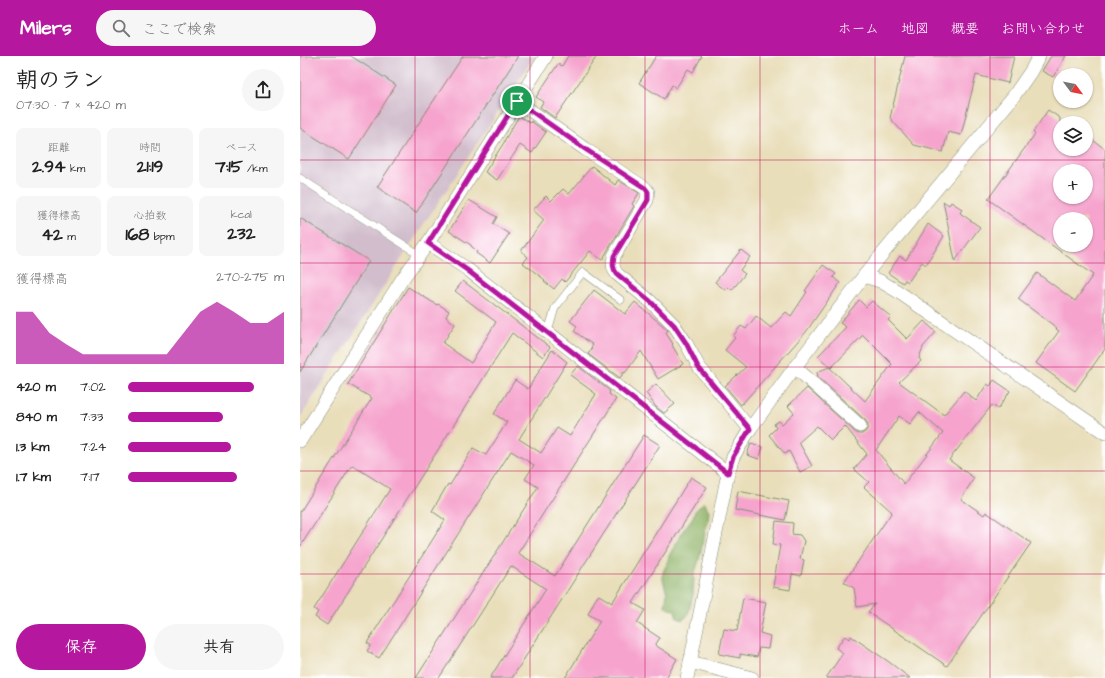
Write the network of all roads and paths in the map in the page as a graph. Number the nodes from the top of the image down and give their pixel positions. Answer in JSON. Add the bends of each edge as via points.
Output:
{"nodes":[{"id":1,"x":546,"y":56,"type":"edge"},
{"id":2,"x":1039,"y":56,"type":"edge"},
{"id":3,"x":517,"y":101,"type":"junction"},
{"id":4,"x":300,"y":178,"type":"edge"},
{"id":5,"x":428,"y":243,"type":"junction"},
{"id":6,"x":420,"y":255,"type":"junction"},
{"id":7,"x":864,"y":276,"type":"junction"},
{"id":8,"x":621,"y":300,"type":"dead end"},
{"id":9,"x":546,"y":331,"type":"junction"},
{"id":10,"x":795,"y":367,"type":"junction"},
{"id":11,"x":860,"y":426,"type":"dead end"},
{"id":12,"x":750,"y":429,"type":"junction"},
{"id":13,"x":1105,"y":433,"type":"edge"},
{"id":14,"x":300,"y":441,"type":"edge"},
{"id":15,"x":728,"y":473,"type":"junction"},
{"id":16,"x":690,"y":662,"type":"junction"},
{"id":17,"x":687,"y":678,"type":"edge"},
{"id":18,"x":752,"y":678,"type":"edge"}],
"edges":[{"from":1,"to":3,"type":"street"},
{"from":2,"to":7,"type":"street","via":[[1012,97]]},
{"from":3,"to":5,"type":"street"},
{"from":3,"to":12,"type":"street","via":[[648,192],[648,200],[614,256],[613,269],[674,325],[698,367]]},
{"from":4,"to":6,"type":"lane"},
{"from":5,"to":6,"type":"street"},
{"from":5,"to":9,"type":"street"},
{"from":6,"to":14,"type":"street"},
{"from":7,"to":10,"type":"street"},
{"from":7,"to":13,"type":"street","via":[[897,290]]},
{"from":8,"to":9,"type":"lane","via":[[583,272],[555,308]]},
{"from":9,"to":15,"type":"street"},
{"from":10,"to":11,"type":"street"},
{"from":10,"to":12,"type":"street"},
{"from":12,"to":15,"type":"street","via":[[733,457]]},
{"from":15,"to":16,"type":"street"},
{"from":16,"to":17,"type":"street"},
{"from":16,"to":18,"type":"street"}]}
